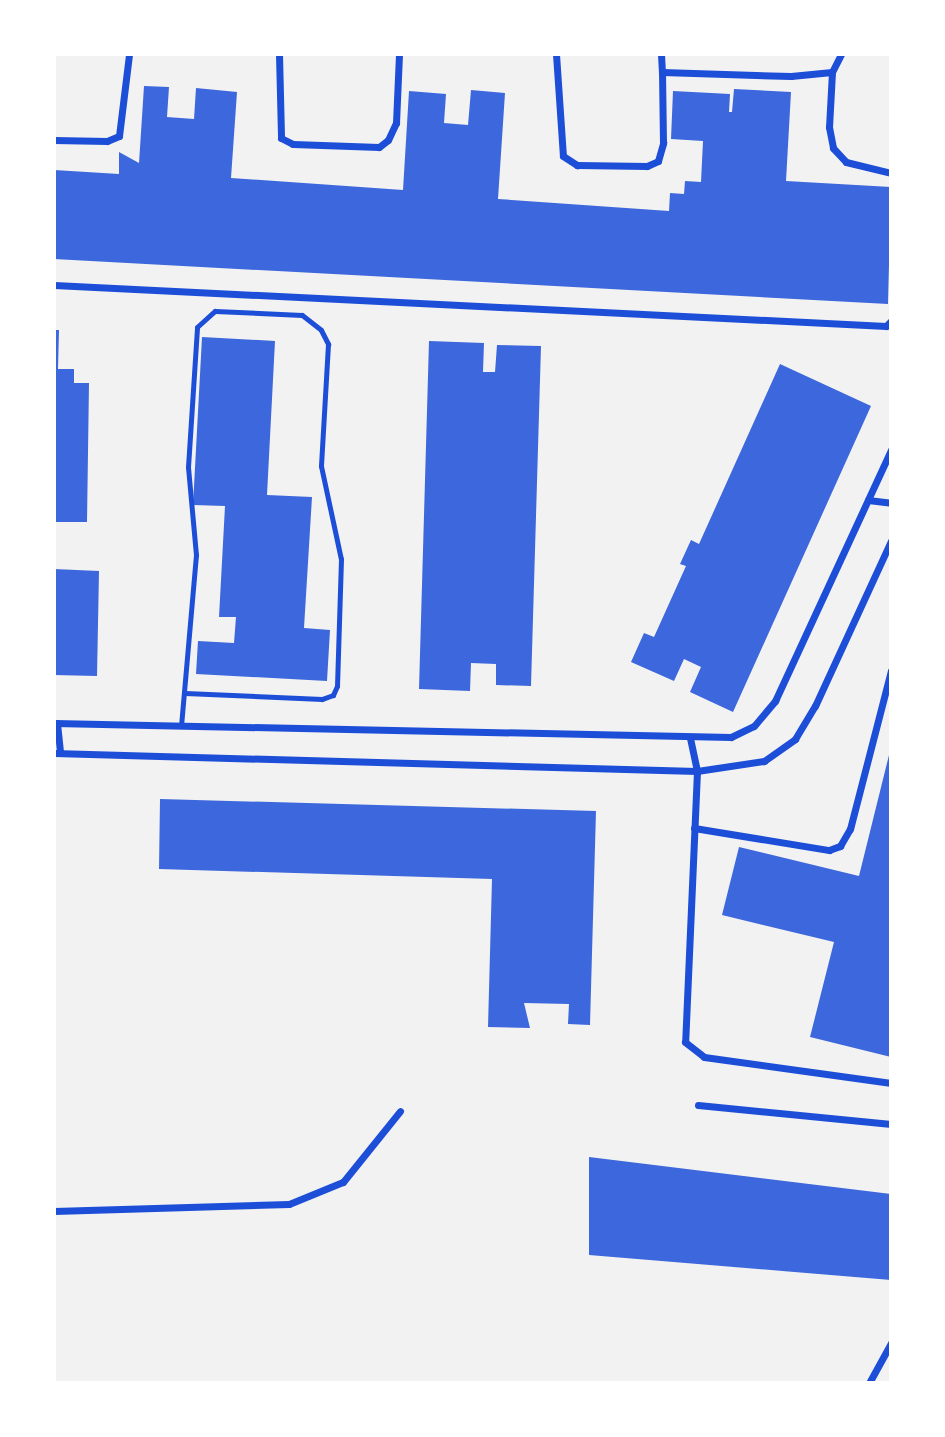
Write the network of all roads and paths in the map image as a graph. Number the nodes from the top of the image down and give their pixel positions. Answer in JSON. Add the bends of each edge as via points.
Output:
{"nodes":[{"id":1,"x":129,"y":54,"type":"edge"},
{"id":2,"x":279,"y":54,"type":"edge"},
{"id":3,"x":399,"y":54,"type":"edge"},
{"id":4,"x":556,"y":54,"type":"edge"},
{"id":5,"x":661,"y":54,"type":"edge"},
{"id":6,"x":841,"y":54,"type":"edge"},
{"id":7,"x":662,"y":72,"type":"junction"},
{"id":8,"x":832,"y":72,"type":"junction"},
{"id":9,"x":54,"y":140,"type":"edge"},
{"id":10,"x":891,"y":173,"type":"edge"},
{"id":11,"x":54,"y":285,"type":"edge"},
{"id":12,"x":891,"y":321,"type":"edge"},
{"id":13,"x":891,"y":450,"type":"edge"},
{"id":14,"x":868,"y":500,"type":"junction"},
{"id":15,"x":891,"y":503,"type":"edge"},
{"id":16,"x":891,"y":541,"type":"edge"},
{"id":17,"x":891,"y":670,"type":"edge"},
{"id":18,"x":185,"y":693,"type":"junction"},
{"id":19,"x":56,"y":723,"type":"edge"},
{"id":20,"x":181,"y":726,"type":"junction"},
{"id":21,"x":690,"y":738,"type":"junction"},
{"id":22,"x":57,"y":753,"type":"edge"},
{"id":23,"x":697,"y":771,"type":"junction"},
{"id":24,"x":694,"y":828,"type":"junction"},
{"id":25,"x":891,"y":1083,"type":"edge"},
{"id":26,"x":698,"y":1105,"type":"dead end"},
{"id":27,"x":400,"y":1111,"type":"dead end"},
{"id":28,"x":891,"y":1124,"type":"edge"},
{"id":29,"x":54,"y":1212,"type":"edge"},
{"id":30,"x":891,"y":1343,"type":"edge"},
{"id":31,"x":869,"y":1383,"type":"edge"}],
"edges":[{"from":1,"to":9,"type":"street","via":[[119,136],[107,141]]},
{"from":2,"to":3,"type":"street","via":[[281,138],[293,144],[379,147],[396,123]]},
{"from":4,"to":7,"type":"street","via":[[563,156],[577,165],[647,166],[658,161],[663,143]]},
{"from":5,"to":7,"type":"street"},
{"from":6,"to":8,"type":"street"},
{"from":7,"to":8,"type":"street","via":[[791,76]]},
{"from":8,"to":10,"type":"street","via":[[829,127],[833,148],[846,162]]},
{"from":11,"to":12,"type":"street","via":[[886,326]]},
{"from":13,"to":14,"type":"street"},
{"from":14,"to":15,"type":"street"},
{"from":14,"to":21,"type":"street","via":[[775,701],[754,726],[731,737]]},
{"from":16,"to":23,"type":"street","via":[[795,739],[764,761]]},
{"from":17,"to":24,"type":"street","via":[[850,829],[840,846],[829,850]]},
{"from":18,"to":18,"type":"lane","via":[[196,555],[188,467],[197,327],[215,311],[302,315],[321,330],[328,344],[321,466],[341,559],[337,686],[332,695],[322,699]]},
{"from":18,"to":20,"type":"lane"},
{"from":19,"to":20,"type":"street"},
{"from":19,"to":22,"type":"street"},
{"from":20,"to":21,"type":"street"},
{"from":21,"to":23,"type":"street"},
{"from":22,"to":23,"type":"street"},
{"from":23,"to":24,"type":"street"},
{"from":24,"to":25,"type":"street","via":[[683,1031],[692,1052]]},
{"from":26,"to":28,"type":"street"},
{"from":27,"to":29,"type":"street","via":[[343,1181],[289,1205]]},
{"from":30,"to":31,"type":"street"}]}
